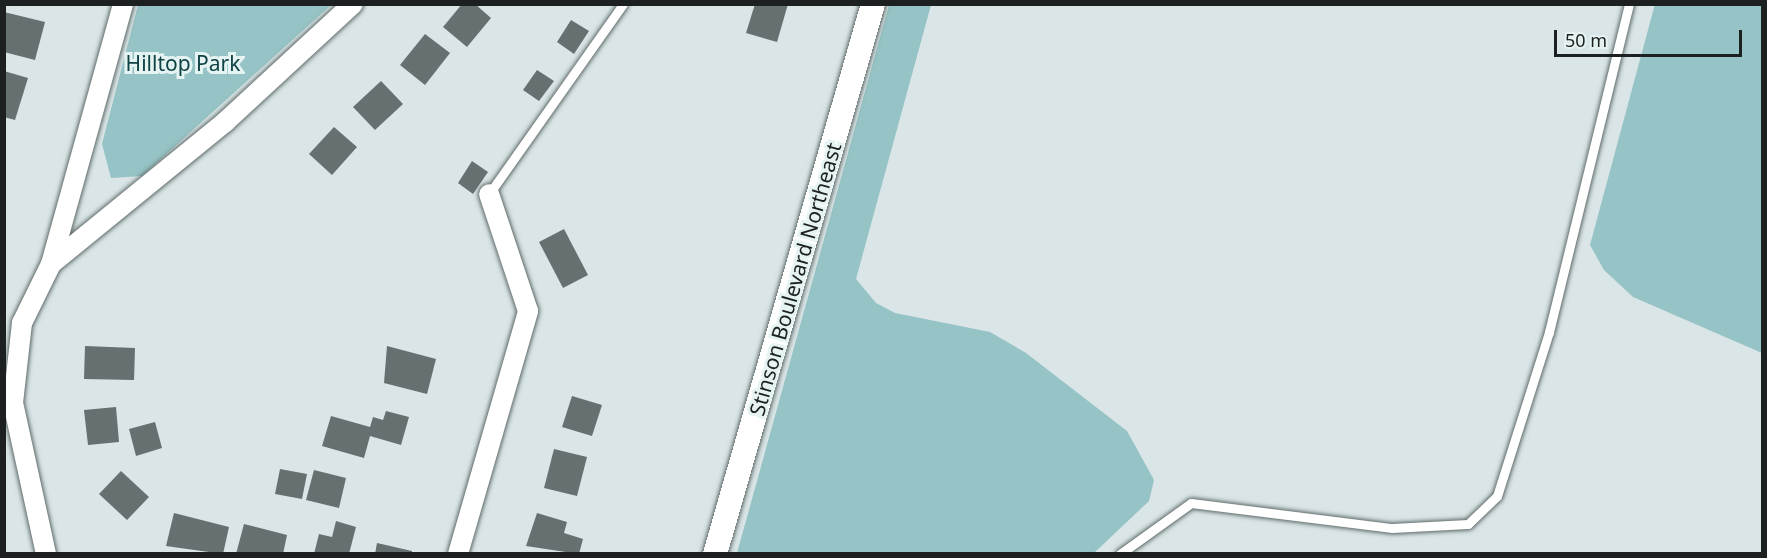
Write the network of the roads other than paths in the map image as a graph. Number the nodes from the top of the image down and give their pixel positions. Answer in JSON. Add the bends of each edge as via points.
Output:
{"nodes":[{"id":1,"x":123,"y":4,"type":"edge"},
{"id":2,"x":353,"y":4,"type":"edge"},
{"id":3,"x":623,"y":4,"type":"edge"},
{"id":4,"x":873,"y":4,"type":"edge"},
{"id":5,"x":1629,"y":4,"type":"edge"},
{"id":6,"x":489,"y":194,"type":"joint"},
{"id":7,"x":51,"y":264,"type":"junction"},
{"id":8,"x":46,"y":554,"type":"edge"},
{"id":9,"x":458,"y":554,"type":"edge"},
{"id":10,"x":715,"y":554,"type":"edge"},
{"id":11,"x":1120,"y":554,"type":"edge"}],
"edges":[{"from":1,"to":7,"type":"street"},
{"from":2,"to":7,"type":"street","via":[[225,122]]},
{"from":3,"to":6,"type":"lane"},
{"from":4,"to":10,"type":"street","name":"Stinson Boulevard Northeast"},
{"from":5,"to":11,"type":"lane","via":[[1549,332],[1497,496],[1468,524],[1392,528],[1191,503]]},
{"from":6,"to":9,"type":"street","via":[[528,311]]},
{"from":7,"to":8,"type":"street","via":[[22,323],[14,403]]}]}
